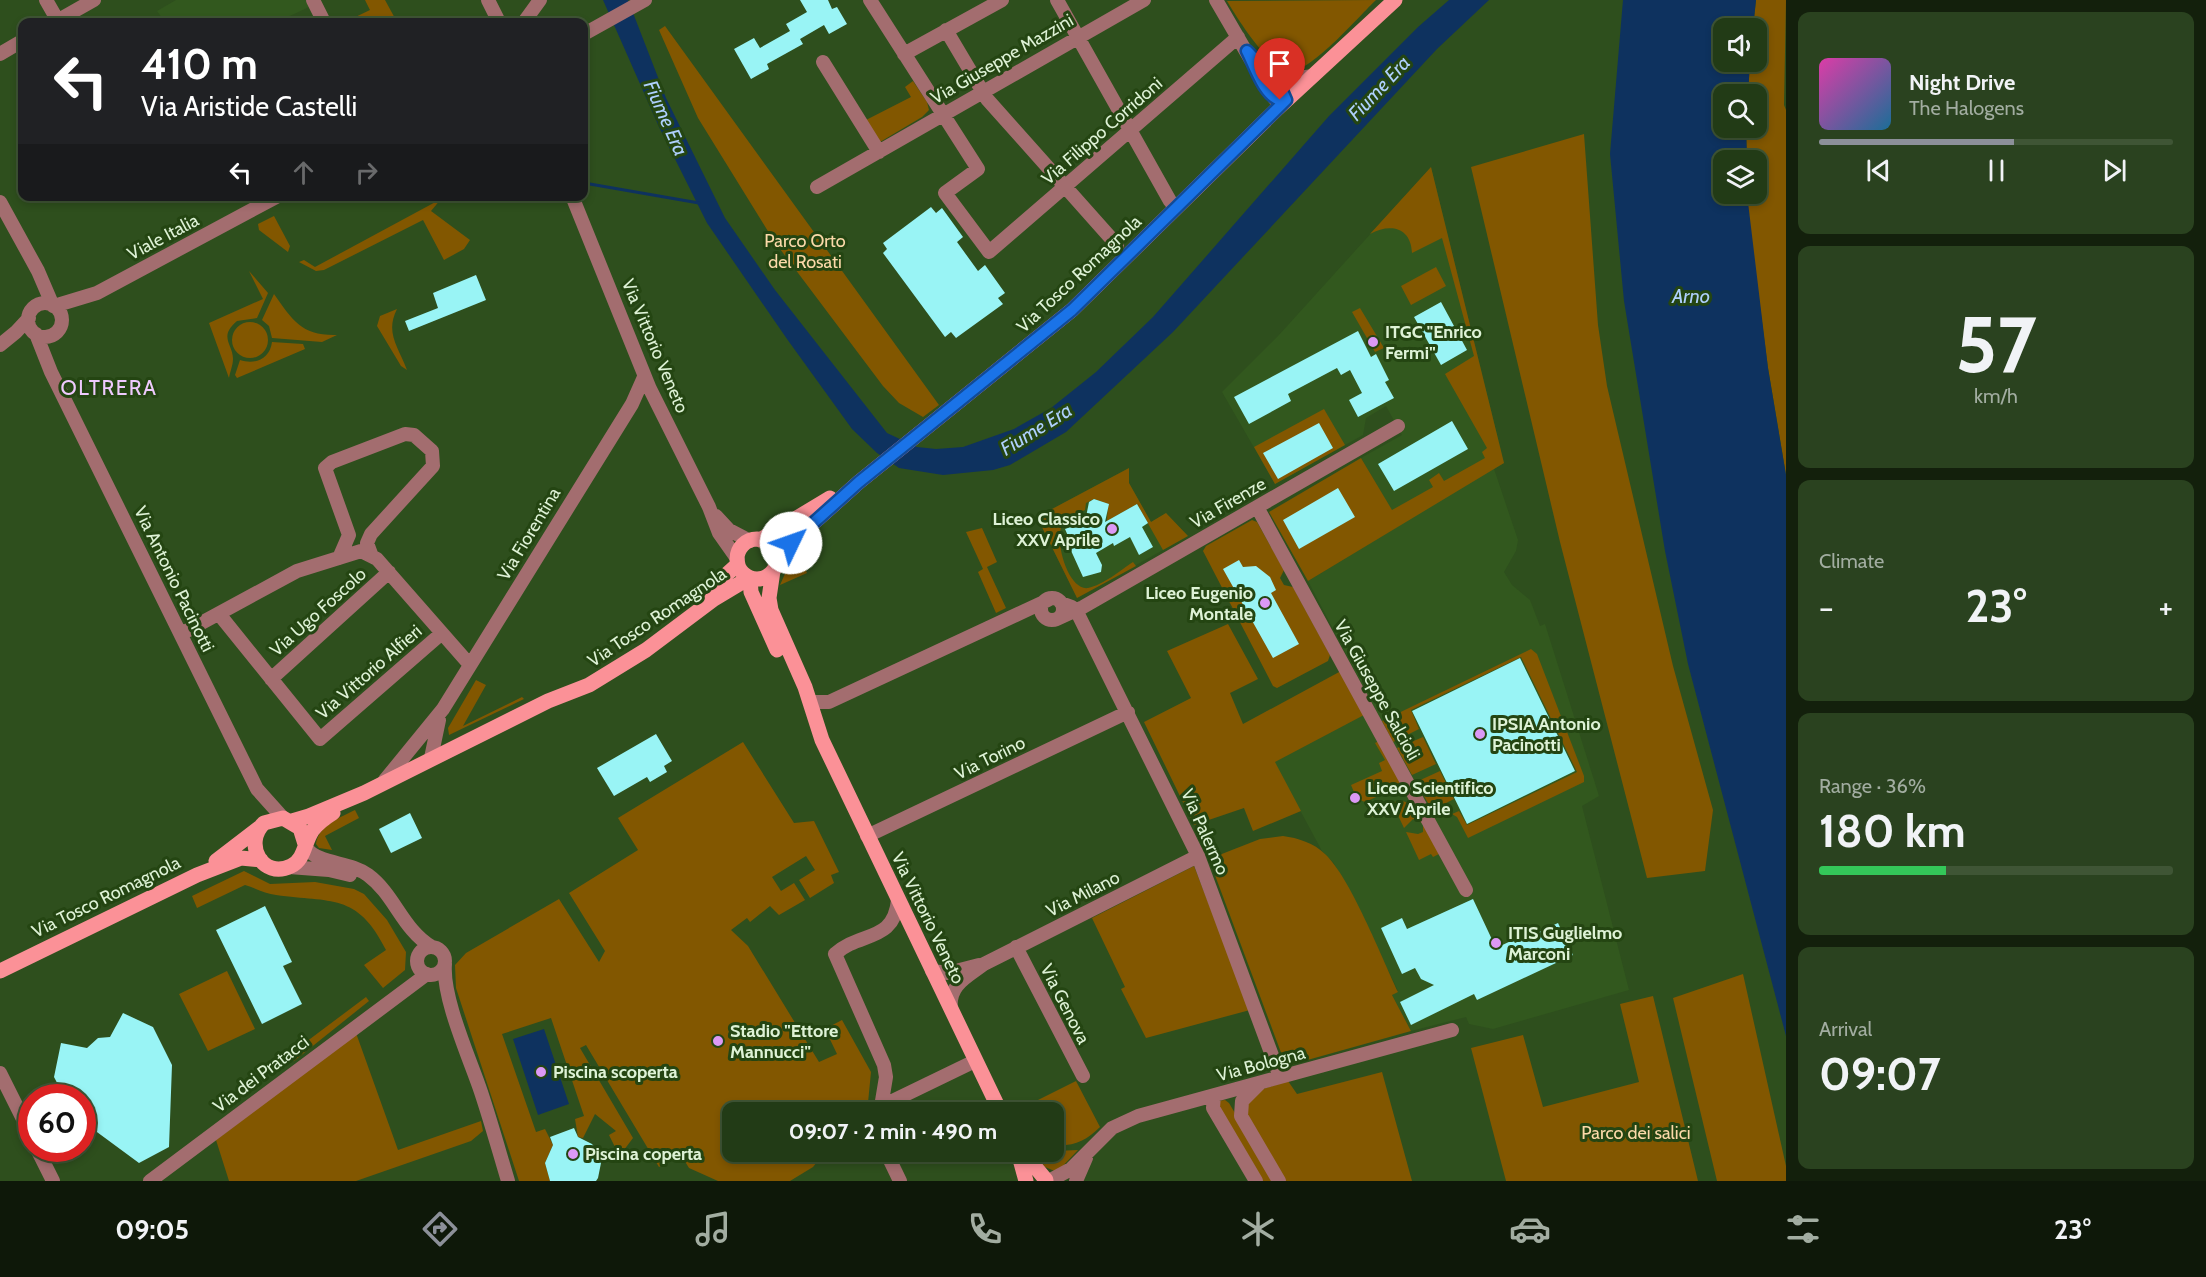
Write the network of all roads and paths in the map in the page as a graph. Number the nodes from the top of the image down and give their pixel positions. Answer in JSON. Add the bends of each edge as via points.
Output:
{"nodes":[{"id":1,"x":46,"y":0,"type":"edge"},
{"id":2,"x":94,"y":0,"type":"edge"},
{"id":3,"x":314,"y":0,"type":"edge"},
{"id":4,"x":488,"y":0,"type":"edge"},
{"id":5,"x":540,"y":0,"type":"edge"},
{"id":6,"x":645,"y":0,"type":"edge"},
{"id":7,"x":870,"y":0,"type":"edge"},
{"id":8,"x":1002,"y":0,"type":"edge"},
{"id":9,"x":1057,"y":0,"type":"edge"},
{"id":10,"x":1144,"y":0,"type":"edge"},
{"id":11,"x":1216,"y":0,"type":"edge"},
{"id":12,"x":1395,"y":0,"type":"edge"},
{"id":13,"x":54,"y":18,"type":"edge"},
{"id":14,"x":63,"y":18,"type":"edge"},
{"id":15,"x":322,"y":18,"type":"edge"},
{"id":16,"x":497,"y":18,"type":"edge"},
{"id":17,"x":527,"y":18,"type":"edge"},
{"id":18,"x":946,"y":30,"type":"junction"},
{"id":19,"x":588,"y":32,"type":"edge"},
{"id":20,"x":1078,"y":37,"type":"junction"},
{"id":21,"x":1238,"y":37,"type":"junction"},
{"id":22,"x":18,"y":43,"type":"edge"},
{"id":23,"x":0,"y":54,"type":"edge"},
{"id":24,"x":904,"y":54,"type":"junction"},
{"id":25,"x":823,"y":62,"type":"dead end"},
{"id":26,"x":1265,"y":75,"type":"junction"},
{"id":27,"x":1313,"y":76,"type":"junction"},
{"id":28,"x":982,"y":91,"type":"junction"},
{"id":29,"x":1286,"y":100,"type":"junction"},
{"id":30,"x":942,"y":114,"type":"junction"},
{"id":31,"x":1262,"y":123,"type":"junction"},
{"id":32,"x":1130,"y":131,"type":"junction"},
{"id":33,"x":879,"y":152,"type":"junction"},
{"id":34,"x":818,"y":187,"type":"dead end"},
{"id":35,"x":1064,"y":187,"type":"junction"},
{"id":36,"x":269,"y":201,"type":"edge"},
{"id":37,"x":574,"y":201,"type":"edge"},
{"id":38,"x":1170,"y":201,"type":"dead end"},
{"id":39,"x":0,"y":202,"type":"edge"},
{"id":40,"x":1117,"y":245,"type":"dead end"},
{"id":41,"x":38,"y":271,"type":"junction"},
{"id":42,"x":56,"y":310,"type":"junction"},
{"id":43,"x":30,"y":314,"type":"junction"},
{"id":44,"x":35,"y":334,"type":"junction"},
{"id":45,"x":55,"y":334,"type":"junction"},
{"id":46,"x":2,"y":344,"type":"edge"},
{"id":47,"x":644,"y":377,"type":"junction"},
{"id":48,"x":58,"y":384,"type":"junction"},
{"id":49,"x":1398,"y":426,"type":"dead end"},
{"id":50,"x":859,"y":482,"type":"junction"},
{"id":51,"x":709,"y":507,"type":"junction"},
{"id":52,"x":1257,"y":507,"type":"junction"},
{"id":53,"x":349,"y":535,"type":"junction"},
{"id":54,"x":369,"y":537,"type":"junction"},
{"id":55,"x":755,"y":541,"type":"junction"},
{"id":56,"x":370,"y":554,"type":"junction"},
{"id":57,"x":339,"y":558,"type":"junction"},
{"id":58,"x":738,"y":562,"type":"junction"},
{"id":59,"x":775,"y":567,"type":"junction"},
{"id":60,"x":389,"y":572,"type":"junction"},
{"id":61,"x":750,"y":578,"type":"junction"},
{"id":62,"x":1054,"y":601,"type":"junction"},
{"id":63,"x":1076,"y":610,"type":"junction"},
{"id":64,"x":219,"y":614,"type":"junction"},
{"id":65,"x":442,"y":633,"type":"junction"},
{"id":66,"x":180,"y":634,"type":"junction"},
{"id":67,"x":470,"y":665,"type":"junction"},
{"id":68,"x":271,"y":679,"type":"junction"},
{"id":69,"x":551,"y":700,"type":"junction"},
{"id":70,"x":810,"y":702,"type":"junction"},
{"id":71,"x":443,"y":709,"type":"junction"},
{"id":72,"x":1128,"y":712,"type":"junction"},
{"id":73,"x":437,"y":726,"type":"junction"},
{"id":74,"x":423,"y":736,"type":"junction"},
{"id":75,"x":822,"y":740,"type":"junction"},
{"id":76,"x":464,"y":742,"type":"junction"},
{"id":77,"x":425,"y":761,"type":"junction"},
{"id":78,"x":381,"y":785,"type":"junction"},
{"id":79,"x":257,"y":789,"type":"junction"},
{"id":80,"x":364,"y":793,"type":"junction"},
{"id":81,"x":287,"y":819,"type":"junction"},
{"id":82,"x":260,"y":827,"type":"junction"},
{"id":83,"x":867,"y":836,"type":"junction"},
{"id":84,"x":305,"y":846,"type":"junction"},
{"id":85,"x":1198,"y":856,"type":"junction"},
{"id":86,"x":261,"y":860,"type":"junction"},
{"id":87,"x":289,"y":867,"type":"junction"},
{"id":88,"x":197,"y":875,"type":"junction"},
{"id":89,"x":377,"y":885,"type":"junction"},
{"id":90,"x":1466,"y":891,"type":"dead end"},
{"id":91,"x":898,"y":900,"type":"junction"},
{"id":92,"x":407,"y":926,"type":"junction"},
{"id":93,"x":432,"y":946,"type":"junction"},
{"id":94,"x":1016,"y":947,"type":"junction"},
{"id":95,"x":445,"y":964,"type":"junction"},
{"id":96,"x":984,"y":964,"type":"junction"},
{"id":97,"x":423,"y":968,"type":"junction"},
{"id":98,"x":0,"y":971,"type":"edge"},
{"id":99,"x":932,"y":971,"type":"junction"},
{"id":100,"x":453,"y":1009,"type":"junction"},
{"id":101,"x":952,"y":1011,"type":"junction"},
{"id":102,"x":1452,"y":1030,"type":"dead end"},
{"id":103,"x":975,"y":1061,"type":"junction"},
{"id":104,"x":0,"y":1073,"type":"edge"},
{"id":105,"x":1083,"y":1076,"type":"dead end"},
{"id":106,"x":1281,"y":1077,"type":"junction"},
{"id":107,"x":1262,"y":1082,"type":"junction"},
{"id":108,"x":1217,"y":1094,"type":"junction"},
{"id":109,"x":881,"y":1102,"type":"edge"},
{"id":110,"x":894,"y":1102,"type":"edge"},
{"id":111,"x":996,"y":1102,"type":"edge"},
{"id":112,"x":1185,"y":1103,"type":"junction"},
{"id":113,"x":18,"y":1109,"type":"edge"},
{"id":114,"x":1218,"y":1119,"type":"junction"},
{"id":115,"x":1244,"y":1122,"type":"junction"},
{"id":116,"x":1090,"y":1150,"type":"junction"},
{"id":117,"x":44,"y":1162,"type":"edge"},
{"id":118,"x":890,"y":1162,"type":"edge"},
{"id":119,"x":1021,"y":1162,"type":"edge"},
{"id":120,"x":1031,"y":1162,"type":"edge"},
{"id":121,"x":896,"y":1177,"type":"edge"},
{"id":122,"x":53,"y":1181,"type":"edge"},
{"id":123,"x":150,"y":1181,"type":"edge"},
{"id":124,"x":507,"y":1181,"type":"edge"},
{"id":125,"x":1026,"y":1181,"type":"edge"},
{"id":126,"x":1045,"y":1181,"type":"edge"},
{"id":127,"x":1076,"y":1181,"type":"edge"},
{"id":128,"x":1256,"y":1181,"type":"edge"},
{"id":129,"x":1279,"y":1181,"type":"edge"}],
"edges":[{"from":1,"to":13,"type":"street"},
{"from":2,"to":14,"type":"street"},
{"from":3,"to":15,"type":"street"},
{"from":4,"to":16,"type":"street"},
{"from":5,"to":17,"type":"street"},
{"from":6,"to":19,"type":"street"},
{"from":7,"to":24,"type":"street"},
{"from":8,"to":18,"type":"street"},
{"from":9,"to":20,"type":"street"},
{"from":10,"to":20,"type":"street","name":"Via Giuseppe Mazzini"},
{"from":11,"to":21,"type":"street"},
{"from":12,"to":27,"type":"main road","name":"Via Tosco Romagnola"},
{"from":18,"to":24,"type":"street"},
{"from":18,"to":28,"type":"street"},
{"from":20,"to":28,"type":"street","name":"Via Giuseppe Mazzini"},
{"from":20,"to":32,"type":"street"},
{"from":21,"to":26,"type":"street"},
{"from":21,"to":32,"type":"street","name":"Via Filippo Corridoni"},
{"from":22,"to":23,"type":"street"},
{"from":24,"to":30,"type":"street"},
{"from":25,"to":33,"type":"street"},
{"from":26,"to":27,"type":"street","via":[[1292,80]]},
{"from":26,"to":29,"type":"street","via":[[1275,99]]},
{"from":26,"to":31,"type":"street","via":[[1269,105]]},
{"from":27,"to":29,"type":"main road","name":"Via Tosco Romagnola"},
{"from":28,"to":30,"type":"street","name":"Via Giuseppe Mazzini"},
{"from":28,"to":35,"type":"street"},
{"from":29,"to":31,"type":"main road","name":"Via Tosco Romagnola"},
{"from":30,"to":33,"type":"street","name":"Via Giuseppe Mazzini"},
{"from":30,"to":35,"type":"street","name":"Via Filippo Corridoni","via":[[978,169],[945,193],[989,252]]},
{"from":31,"to":50,"type":"main road","name":"Via Tosco Romagnola","via":[[1072,310]]},
{"from":32,"to":35,"type":"street","name":"Via Filippo Corridoni"},
{"from":32,"to":38,"type":"street"},
{"from":33,"to":34,"type":"street","name":"Via Giuseppe Mazzini"},
{"from":35,"to":40,"type":"street"},
{"from":36,"to":42,"type":"street","name":"Viale Italia","via":[[97,293]]},
{"from":37,"to":47,"type":"street","name":"Via Vittorio Veneto"},
{"from":39,"to":41,"type":"street"},
{"from":41,"to":42,"type":"street"},
{"from":41,"to":43,"type":"street"},
{"from":42,"to":43,"type":"street","via":[[42,304]]},
{"from":42,"to":45,"type":"street","via":[[61,326]]},
{"from":43,"to":44,"type":"street","via":[[30,327]]},
{"from":43,"to":46,"type":"street"},
{"from":44,"to":45,"type":"street"},
{"from":44,"to":46,"type":"street"},
{"from":44,"to":48,"type":"street","name":"Via Antonio Pacinotti"},
{"from":45,"to":48,"type":"street","name":"Via Antonio Pacinotti","via":[[52,357]]},
{"from":47,"to":51,"type":"street","name":"Via Vittorio Veneto"},
{"from":47,"to":67,"type":"street","name":"Via Fiorentina","via":[[632,404]]},
{"from":48,"to":66,"type":"street","name":"Via Antonio Pacinotti"},
{"from":49,"to":52,"type":"street","name":"Via Firenze"},
{"from":50,"to":55,"type":"main road"},
{"from":50,"to":59,"type":"main road","name":"Via Tosco Romagnola","via":[[791,543]]},
{"from":51,"to":55,"type":"street","name":"Via Vittorio Veneto","via":[[729,530]]},
{"from":51,"to":58,"type":"street","name":"Via Vittorio Veneto","via":[[719,533]]},
{"from":52,"to":63,"type":"street","name":"Via Firenze"},
{"from":52,"to":90,"type":"street","name":"Via Giuseppe Salcioli"},
{"from":53,"to":54,"type":"street","via":[[359,541]]},
{"from":53,"to":54,"type":"street","via":[[326,475],[327,466],[405,434],[414,435],[432,451],[433,466]]},
{"from":53,"to":57,"type":"street"},
{"from":54,"to":56,"type":"street"},
{"from":55,"to":58,"type":"main road","via":[[742,548]]},
{"from":55,"to":59,"type":"main road","via":[[775,549]]},
{"from":56,"to":57,"type":"street","via":[[361,551]]},
{"from":56,"to":60,"type":"street"},
{"from":57,"to":64,"type":"street","via":[[297,571]]},
{"from":58,"to":61,"type":"main road"},
{"from":58,"to":69,"type":"main road","name":"Via Tosco Romagnola","via":[[720,583],[655,632]]},
{"from":59,"to":61,"type":"main road","via":[[762,578]]},
{"from":59,"to":70,"type":"main road","name":"Via Vittorio Veneto","via":[[771,610]]},
{"from":60,"to":65,"type":"street"},
{"from":60,"to":68,"type":"street","name":"Via Ugo Foscolo"},
{"from":61,"to":69,"type":"main road","name":"Via Tosco Romagnola","via":[[621,666],[589,685]]},
{"from":61,"to":75,"type":"main road","name":"Via Vittorio Veneto","via":[[750,589],[765,625]]},
{"from":62,"to":63,"type":"street"},
{"from":62,"to":63,"type":"street","name":"Via Firenze","via":[[1063,610],[1057,619]]},
{"from":62,"to":70,"type":"street","via":[[829,702]]},
{"from":63,"to":72,"type":"street","name":"Via Palermo"},
{"from":64,"to":66,"type":"street"},
{"from":64,"to":68,"type":"street"},
{"from":65,"to":67,"type":"street"},
{"from":65,"to":68,"type":"street","name":"Via Vittorio Alfieri","via":[[320,739]]},
{"from":66,"to":79,"type":"street","name":"Via Antonio Pacinotti"},
{"from":67,"to":71,"type":"street","name":"Via Fiorentina"},
{"from":69,"to":76,"type":"main road","name":"Via Tosco Romagnola"},
{"from":70,"to":75,"type":"main road","name":"Via Vittorio Veneto"},
{"from":71,"to":73,"type":"street","name":"Via Fiorentina"},
{"from":71,"to":74,"type":"street","name":"Via Fiorentina"},
{"from":72,"to":83,"type":"street","name":"Via Torino"},
{"from":72,"to":85,"type":"street","name":"Via Palermo"},
{"from":73,"to":76,"type":"street","via":[[445,742]]},
{"from":73,"to":77,"type":"street","name":"Via Fiorentina"},
{"from":74,"to":77,"type":"street"},
{"from":74,"to":78,"type":"street","name":"Via Fiorentina"},
{"from":75,"to":83,"type":"main road","name":"Via Vittorio Veneto"},
{"from":76,"to":77,"type":"main road","name":"Via Tosco Romagnola"},
{"from":77,"to":78,"type":"main road","name":"Via Tosco Romagnola"},
{"from":78,"to":80,"type":"main road","name":"Via Tosco Romagnola"},
{"from":79,"to":81,"type":"street","name":"Via Antonio Pacinotti"},
{"from":79,"to":82,"type":"street","name":"Via Antonio Pacinotti","via":[[263,817]]},
{"from":80,"to":81,"type":"main road","name":"Via Tosco Romagnola","via":[[309,816]]},
{"from":80,"to":84,"type":"main road","name":"Via Tosco Romagnola","via":[[320,822]]},
{"from":81,"to":82,"type":"main road","via":[[271,819]]},
{"from":81,"to":84,"type":"main road","via":[[302,831]]},
{"from":82,"to":86,"type":"main road","via":[[254,845]]},
{"from":82,"to":88,"type":"main road","name":"Via Tosco Romagnola"},
{"from":83,"to":91,"type":"main road","name":"Via Vittorio Veneto"},
{"from":84,"to":87,"type":"main road","via":[[301,858]]},
{"from":84,"to":89,"type":"street","via":[[317,857],[361,871]]},
{"from":85,"to":94,"type":"street","name":"Via Milano"},
{"from":85,"to":106,"type":"street","name":"Via Palermo"},
{"from":86,"to":87,"type":"main road","via":[[276,868]]},
{"from":86,"to":88,"type":"main road","name":"Via Tosco Romagnola","via":[[241,858]]},
{"from":87,"to":89,"type":"street","via":[[343,873]]},
{"from":88,"to":98,"type":"main road","name":"Via Tosco Romagnola"},
{"from":89,"to":92,"type":"street"},
{"from":91,"to":99,"type":"main road","name":"Via Vittorio Veneto"},
{"from":91,"to":109,"type":"street","via":[[896,915],[888,927],[837,952],[836,958],[885,1068]]},
{"from":92,"to":93,"type":"street"},
{"from":92,"to":97,"type":"street"},
{"from":93,"to":95,"type":"street","via":[[442,952]]},
{"from":93,"to":97,"type":"street","via":[[423,949]]},
{"from":94,"to":96,"type":"street","name":"Via Milano"},
{"from":94,"to":105,"type":"street","name":"Via Genova"},
{"from":95,"to":97,"type":"street","via":[[437,973]]},
{"from":95,"to":100,"type":"street","via":[[444,979]]},
{"from":96,"to":99,"type":"street","name":"Via Milano","via":[[948,973]]},
{"from":96,"to":101,"type":"street","name":"Via Milano","via":[[954,988]]},
{"from":97,"to":100,"type":"street","via":[[440,984]]},
{"from":97,"to":123,"type":"street","name":"Via dei Pratacci","via":[[394,997]]},
{"from":99,"to":101,"type":"main road","name":"Via Vittorio Veneto"},
{"from":100,"to":124,"type":"street","via":[[491,1120]]},
{"from":101,"to":103,"type":"main road","name":"Via Vittorio Veneto"},
{"from":102,"to":106,"type":"street","name":"Via Bologna"},
{"from":103,"to":110,"type":"street"},
{"from":103,"to":111,"type":"main road","name":"Via Vittorio Veneto"},
{"from":104,"to":113,"type":"street"},
{"from":106,"to":107,"type":"street","name":"Via Bologna"},
{"from":107,"to":108,"type":"street","name":"Via Bologna"},
{"from":107,"to":115,"type":"street","via":[[1242,1101]]},
{"from":108,"to":112,"type":"street","name":"Via Bologna"},
{"from":108,"to":114,"type":"street","via":[[1212,1106]]},
{"from":108,"to":115,"type":"street","via":[[1233,1102]]},
{"from":112,"to":114,"type":"street","via":[[1202,1107]]},
{"from":112,"to":116,"type":"street","name":"Via Bologna","via":[[1122,1122]]},
{"from":114,"to":128,"type":"street"},
{"from":115,"to":129,"type":"street"},
{"from":116,"to":126,"type":"street","name":"Via Bologna","via":[[1068,1172]]},
{"from":116,"to":127,"type":"street","name":"Via Bologna"},
{"from":117,"to":122,"type":"street"},
{"from":118,"to":121,"type":"street"},
{"from":119,"to":125,"type":"main road"},
{"from":120,"to":126,"type":"main road"}]}
